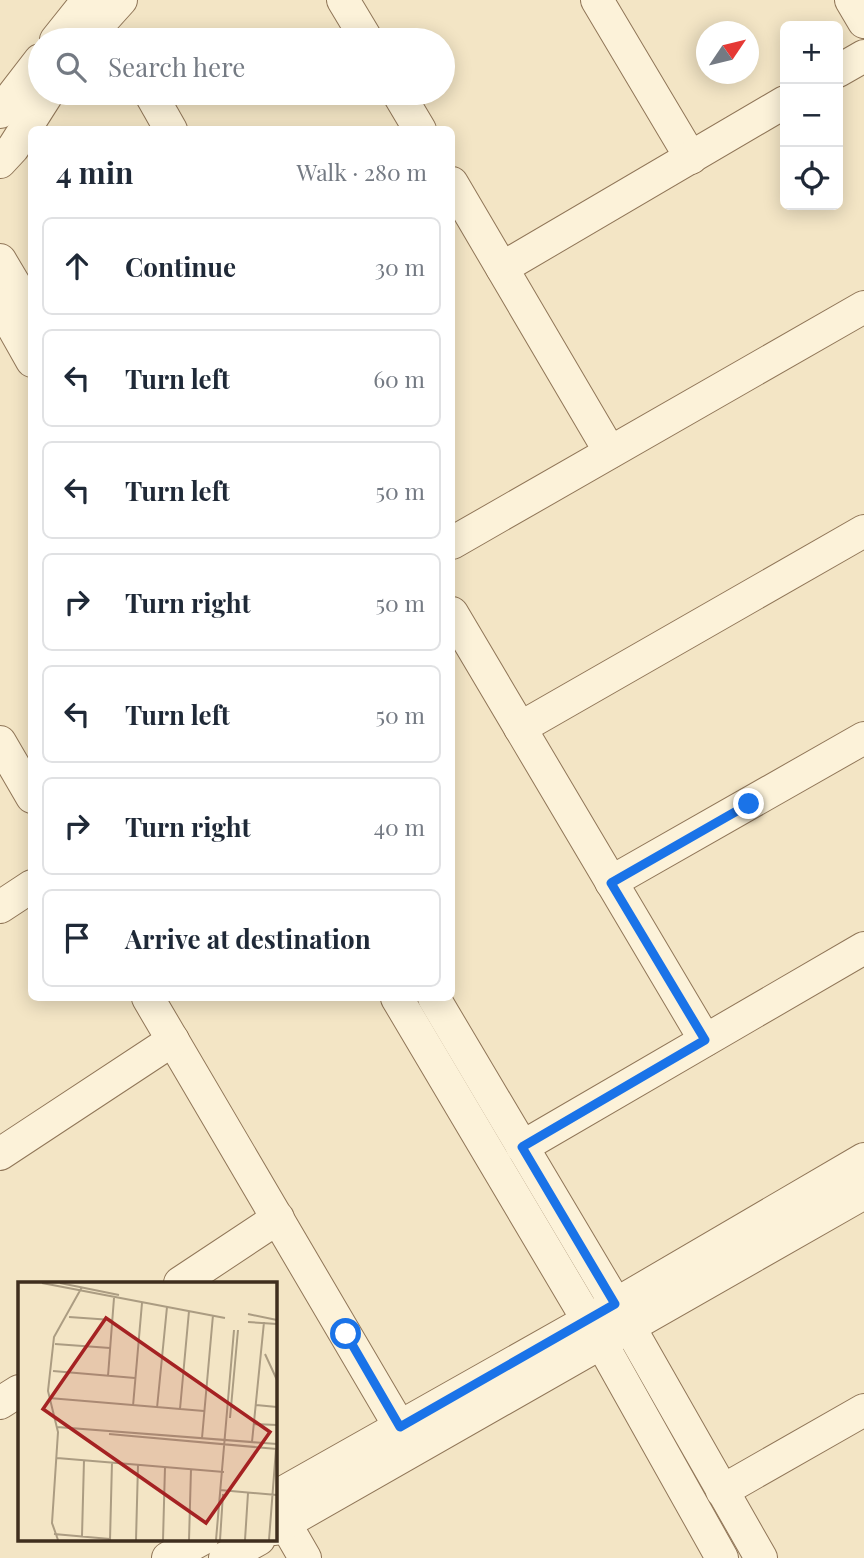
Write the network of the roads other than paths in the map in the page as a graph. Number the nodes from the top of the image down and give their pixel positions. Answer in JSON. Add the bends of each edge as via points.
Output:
{"nodes":[{"id":1,"x":343,"y":0,"type":"edge"},
{"id":2,"x":597,"y":0,"type":"edge"},
{"id":3,"x":851,"y":0,"type":"edge"},
{"id":4,"x":106,"y":11,"type":"edge"},
{"id":5,"x":864,"y":22,"type":"edge"},
{"id":6,"x":77,"y":28,"type":"edge"},
{"id":7,"x":94,"y":28,"type":"edge"},
{"id":8,"x":360,"y":28,"type":"edge"},
{"id":9,"x":864,"y":56,"type":"edge"},
{"id":10,"x":843,"y":68,"type":"edge"},
{"id":11,"x":28,"y":76,"type":"edge"},
{"id":12,"x":40,"y":105,"type":"edge"},
{"id":13,"x":157,"y":105,"type":"edge"},
{"id":14,"x":405,"y":105,"type":"edge"},
{"id":15,"x":780,"y":105,"type":"edge"},
{"id":16,"x":0,"y":112,"type":"edge"},
{"id":17,"x":169,"y":126,"type":"edge"},
{"id":18,"x":418,"y":126,"type":"edge"},
{"id":19,"x":691,"y":158,"type":"junction"},
{"id":20,"x":0,"y":162,"type":"edge"},
{"id":21,"x":455,"y":188,"type":"edge"},
{"id":22,"x":0,"y":260,"type":"edge"},
{"id":23,"x":502,"y":268,"type":"junction"},
{"id":24,"x":0,"y":304,"type":"edge"},
{"id":25,"x":28,"y":307,"type":"edge"},
{"id":26,"x":864,"y":307,"type":"edge"},
{"id":27,"x":28,"y":353,"type":"edge"},
{"id":28,"x":610,"y":452,"type":"junction"},
{"id":29,"x":864,"y":531,"type":"edge"},
{"id":30,"x":455,"y":541,"type":"edge"},
{"id":31,"x":455,"y":618,"type":"edge"},
{"id":32,"x":520,"y":728,"type":"junction"},
{"id":33,"x":864,"y":738,"type":"edge"},
{"id":34,"x":0,"y":742,"type":"edge"},
{"id":35,"x":28,"y":790,"type":"edge"},
{"id":36,"x":611,"y":883,"type":"junction"},
{"id":37,"x":28,"y":889,"type":"edge"},
{"id":38,"x":0,"y":907,"type":"edge"},
{"id":39,"x":864,"y":948,"type":"edge"},
{"id":40,"x":150,"y":1001,"type":"edge"},
{"id":41,"x":399,"y":1001,"type":"edge"},
{"id":42,"x":436,"y":1001,"type":"edge"},
{"id":43,"x":173,"y":1040,"type":"junction"},
{"id":44,"x":705,"y":1040,"type":"junction"},
{"id":45,"x":522,"y":1147,"type":"junction"},
{"id":46,"x":0,"y":1154,"type":"edge"},
{"id":47,"x":864,"y":1159,"type":"edge"},
{"id":48,"x":864,"y":1193,"type":"edge"},
{"id":49,"x":278,"y":1218,"type":"junction"},
{"id":50,"x":182,"y":1282,"type":"edge"},
{"id":51,"x":622,"y":1316,"type":"junction"},
{"id":52,"x":594,"y":1332,"type":"junction"},
{"id":53,"x":18,"y":1392,"type":"edge"},
{"id":54,"x":0,"y":1403,"type":"edge"},
{"id":55,"x":859,"y":1424,"type":"edge"},
{"id":56,"x":407,"y":1439,"type":"junction"},
{"id":57,"x":722,"y":1491,"type":"junction"},
{"id":58,"x":276,"y":1518,"type":"edge"},
{"id":59,"x":276,"y":1522,"type":"edge"},
{"id":60,"x":200,"y":1540,"type":"edge"},
{"id":61,"x":248,"y":1540,"type":"edge"},
{"id":62,"x":168,"y":1558,"type":"edge"},
{"id":63,"x":225,"y":1558,"type":"edge"},
{"id":64,"x":305,"y":1558,"type":"edge"},
{"id":65,"x":722,"y":1558,"type":"edge"},
{"id":66,"x":761,"y":1558,"type":"edge"}],
"edges":[{"from":1,"to":8,"type":"street"},
{"from":2,"to":19,"type":"street"},
{"from":3,"to":5,"type":"street"},
{"from":4,"to":6,"type":"street"},
{"from":4,"to":7,"type":"street"},
{"from":9,"to":10,"type":"street"},
{"from":11,"to":16,"type":"street"},
{"from":12,"to":20,"type":"street"},
{"from":13,"to":17,"type":"street"},
{"from":14,"to":18,"type":"street"},
{"from":15,"to":19,"type":"street"},
{"from":19,"to":23,"type":"street"},
{"from":21,"to":23,"type":"street"},
{"from":22,"to":25,"type":"street"},
{"from":23,"to":28,"type":"street"},
{"from":24,"to":27,"type":"street"},
{"from":26,"to":28,"type":"street"},
{"from":28,"to":30,"type":"street"},
{"from":29,"to":32,"type":"street"},
{"from":31,"to":32,"type":"street"},
{"from":32,"to":36,"type":"street"},
{"from":33,"to":36,"type":"street"},
{"from":34,"to":35,"type":"street"},
{"from":36,"to":44,"type":"street"},
{"from":37,"to":38,"type":"street"},
{"from":39,"to":44,"type":"street"},
{"from":40,"to":43,"type":"street"},
{"from":41,"to":52,"type":"street"},
{"from":42,"to":45,"type":"street"},
{"from":43,"to":46,"type":"street"},
{"from":43,"to":49,"type":"street"},
{"from":44,"to":45,"type":"street"},
{"from":45,"to":51,"type":"street"},
{"from":47,"to":51,"type":"street"},
{"from":48,"to":51,"type":"street"},
{"from":49,"to":50,"type":"street"},
{"from":49,"to":56,"type":"street"},
{"from":51,"to":52,"type":"street"},
{"from":51,"to":57,"type":"street"},
{"from":52,"to":56,"type":"street"},
{"from":52,"to":65,"type":"street"},
{"from":53,"to":54,"type":"street"},
{"from":55,"to":57,"type":"street"},
{"from":56,"to":58,"type":"street"},
{"from":57,"to":66,"type":"street"},
{"from":59,"to":64,"type":"street"},
{"from":60,"to":62,"type":"street"},
{"from":61,"to":63,"type":"street"}]}
